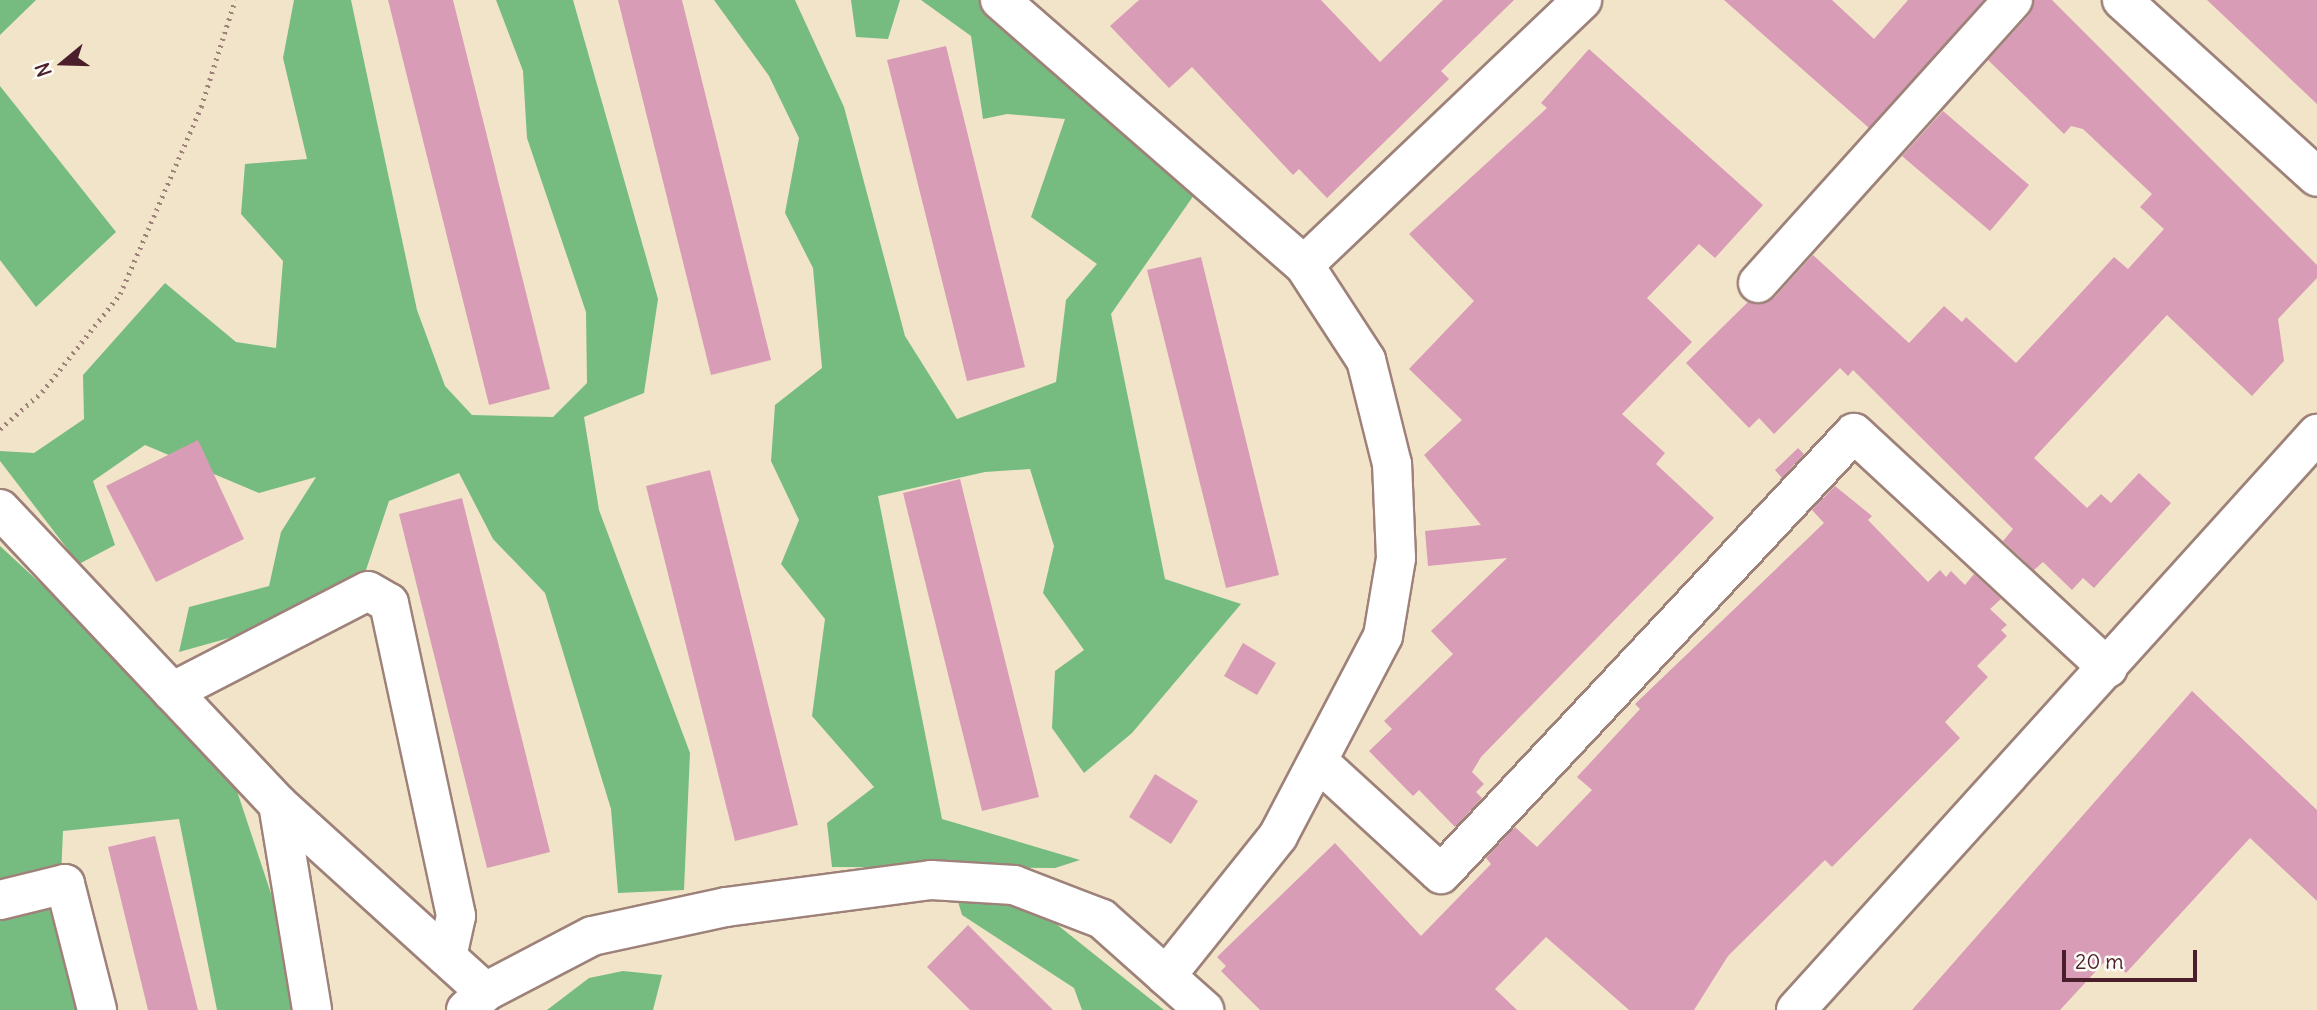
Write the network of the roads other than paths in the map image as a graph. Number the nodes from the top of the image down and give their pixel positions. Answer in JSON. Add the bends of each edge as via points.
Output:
{"nodes":[{"id":1,"x":1000,"y":0,"type":"edge"},
{"id":2,"x":1582,"y":0,"type":"edge"},
{"id":3,"x":2013,"y":0,"type":"edge"},
{"id":4,"x":2122,"y":0,"type":"edge"},
{"id":5,"x":2317,"y":177,"type":"edge"},
{"id":6,"x":1304,"y":265,"type":"junction"},
{"id":7,"x":1758,"y":283,"type":"dead end"},
{"id":8,"x":2317,"y":434,"type":"edge"},
{"id":9,"x":0,"y":509,"type":"edge"},
{"id":10,"x":2108,"y":668,"type":"junction"},
{"id":11,"x":172,"y":692,"type":"junction"},
{"id":12,"x":1320,"y":763,"type":"junction"},
{"id":13,"x":278,"y":804,"type":"junction"},
{"id":14,"x":0,"y":900,"type":"edge"},
{"id":15,"x":447,"y":957,"type":"junction"},
{"id":16,"x":1166,"y":976,"type":"junction"},
{"id":17,"x":475,"y":1001,"type":"edge"},
{"id":18,"x":97,"y":1010,"type":"edge"},
{"id":19,"x":312,"y":1010,"type":"edge"},
{"id":20,"x":1204,"y":1010,"type":"edge"},
{"id":21,"x":1796,"y":1010,"type":"edge"}],
"edges":[{"from":1,"to":6,"type":"street"},
{"from":2,"to":6,"type":"street"},
{"from":3,"to":7,"type":"street"},
{"from":4,"to":5,"type":"street"},
{"from":6,"to":12,"type":"street","via":[[1366,360],[1392,464],[1396,558],[1384,636]]},
{"from":8,"to":10,"type":"street"},
{"from":9,"to":11,"type":"street"},
{"from":10,"to":12,"type":"street","via":[[1854,433],[1441,874]]},
{"from":10,"to":21,"type":"street"},
{"from":11,"to":13,"type":"street"},
{"from":11,"to":15,"type":"street","via":[[368,592],[389,603],[456,916]]},
{"from":12,"to":16,"type":"street","via":[[1279,836]]},
{"from":13,"to":15,"type":"street"},
{"from":13,"to":19,"type":"street"},
{"from":14,"to":18,"type":"street","via":[[65,884]]},
{"from":15,"to":17,"type":"street"},
{"from":16,"to":17,"type":"street","via":[[1102,919],[1014,885],[931,880],[726,906],[592,936]]},
{"from":16,"to":20,"type":"street"}]}
